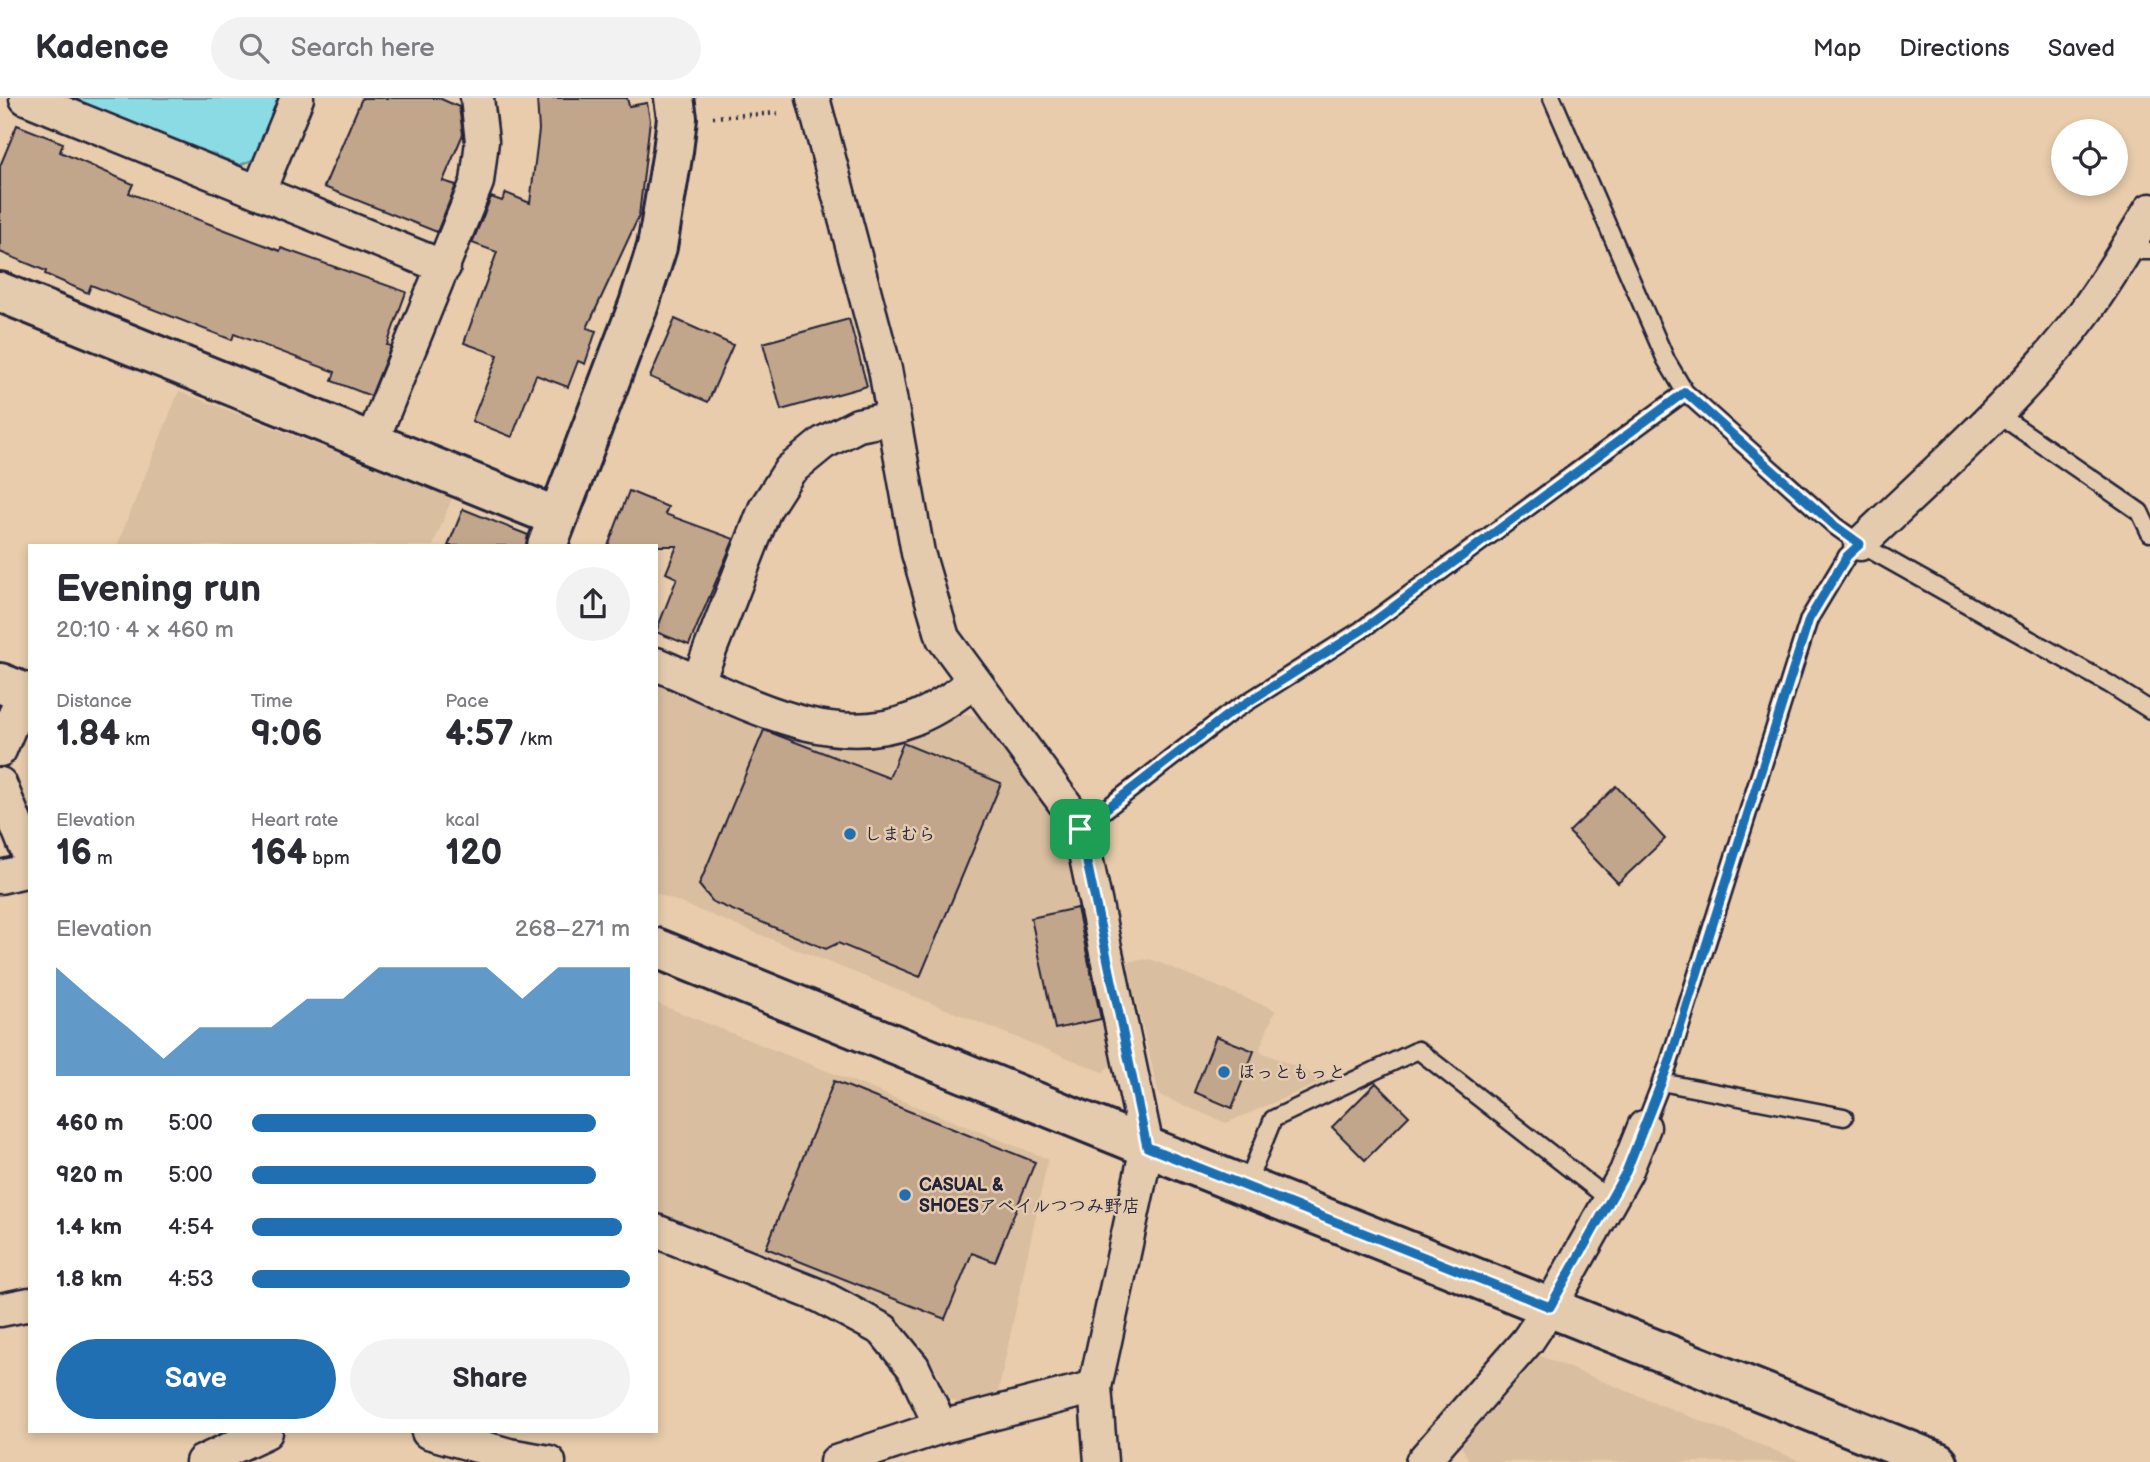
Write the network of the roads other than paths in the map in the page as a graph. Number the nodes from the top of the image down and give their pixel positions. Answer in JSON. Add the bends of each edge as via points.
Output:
{"nodes":[{"id":1,"x":26,"y":98,"type":"edge"},
{"id":2,"x":297,"y":98,"type":"edge"},
{"id":3,"x":477,"y":98,"type":"edge"},
{"id":4,"x":1552,"y":98,"type":"edge"},
{"id":5,"x":815,"y":105,"type":"edge"},
{"id":6,"x":676,"y":108,"type":"edge"},
{"id":7,"x":259,"y":191,"type":"junction"},
{"id":8,"x":2150,"y":210,"type":"edge"},
{"id":9,"x":2138,"y":251,"type":"edge"},
{"id":10,"x":444,"y":267,"type":"junction"},
{"id":11,"x":0,"y":292,"type":"edge"},
{"id":12,"x":1685,"y":392,"type":"junction"},
{"id":13,"x":1995,"y":412,"type":"junction"},
{"id":14,"x":893,"y":418,"type":"junction"},
{"id":15,"x":372,"y":440,"type":"junction"},
{"id":16,"x":552,"y":531,"type":"edge"},
{"id":17,"x":2150,"y":533,"type":"edge"},
{"id":18,"x":1860,"y":544,"type":"junction"},
{"id":19,"x":658,"y":665,"type":"edge"},
{"id":20,"x":698,"y":681,"type":"junction"},
{"id":21,"x":973,"y":682,"type":"junction"},
{"id":22,"x":18,"y":690,"type":"edge"},
{"id":23,"x":2150,"y":710,"type":"edge"},
{"id":24,"x":0,"y":750,"type":"edge"},
{"id":25,"x":0,"y":785,"type":"edge"},
{"id":26,"x":1080,"y":829,"type":"junction"},
{"id":27,"x":28,"y":853,"type":"edge"},
{"id":28,"x":28,"y":870,"type":"edge"},
{"id":29,"x":0,"y":877,"type":"edge"},
{"id":30,"x":658,"y":948,"type":"edge"},
{"id":31,"x":1661,"y":1082,"type":"junction"},
{"id":32,"x":1844,"y":1117,"type":"dead end"},
{"id":33,"x":1644,"y":1127,"type":"joint"},
{"id":34,"x":1147,"y":1147,"type":"junction"},
{"id":35,"x":1245,"y":1186,"type":"junction"},
{"id":36,"x":1610,"y":1200,"type":"junction"},
{"id":37,"x":658,"y":1232,"type":"edge"},
{"id":38,"x":28,"y":1304,"type":"edge"},
{"id":39,"x":1550,"y":1307,"type":"junction"},
{"id":40,"x":0,"y":1310,"type":"edge"},
{"id":41,"x":1095,"y":1387,"type":"junction"},
{"id":42,"x":941,"y":1427,"type":"junction"},
{"id":43,"x":264,"y":1433,"type":"edge"},
{"id":44,"x":432,"y":1433,"type":"edge"},
{"id":45,"x":202,"y":1462,"type":"edge"},
{"id":46,"x":549,"y":1462,"type":"edge"},
{"id":47,"x":836,"y":1462,"type":"edge"},
{"id":48,"x":1101,"y":1462,"type":"edge"},
{"id":49,"x":1422,"y":1462,"type":"edge"},
{"id":50,"x":1938,"y":1462,"type":"edge"}],
"edges":[{"from":1,"to":7,"type":"street"},
{"from":2,"to":7,"type":"street"},
{"from":3,"to":10,"type":"street","via":[[482,141],[477,182]]},
{"from":4,"to":12,"type":"lane","via":[[1666,360]]},
{"from":5,"to":14,"type":"street","via":[[882,357]]},
{"from":6,"to":16,"type":"street","via":[[657,247]]},
{"from":7,"to":10,"type":"street"},
{"from":8,"to":9,"type":"street"},
{"from":9,"to":13,"type":"street"},
{"from":10,"to":15,"type":"street"},
{"from":11,"to":15,"type":"street"},
{"from":12,"to":18,"type":"lane"},
{"from":12,"to":26,"type":"lane","via":[[1382,615],[1227,715]]},
{"from":13,"to":17,"type":"lane","via":[[2140,512]]},
{"from":13,"to":18,"type":"street"},
{"from":14,"to":20,"type":"street","via":[[858,425],[823,443],[790,470],[765,509]]},
{"from":14,"to":21,"type":"street","via":[[918,553],[943,638]]},
{"from":15,"to":16,"type":"street"},
{"from":18,"to":23,"type":"lane"},
{"from":18,"to":31,"type":"lane","via":[[1847,556],[1809,619]]},
{"from":19,"to":20,"type":"street"},
{"from":20,"to":21,"type":"street","via":[[788,719],[836,730],[874,729],[911,720],[941,706]]},
{"from":21,"to":26,"type":"street"},
{"from":22,"to":24,"type":"street"},
{"from":25,"to":27,"type":"street"},
{"from":26,"to":34,"type":"street"},
{"from":28,"to":29,"type":"street"},
{"from":30,"to":34,"type":"street"},
{"from":31,"to":32,"type":"lane"},
{"from":31,"to":33,"type":"lane"},
{"from":33,"to":36,"type":"street"},
{"from":34,"to":35,"type":"street"},
{"from":34,"to":41,"type":"street"},
{"from":35,"to":36,"type":"lane","via":[[1273,1119],[1418,1050]]},
{"from":35,"to":39,"type":"street"},
{"from":36,"to":39,"type":"street"},
{"from":37,"to":42,"type":"street","via":[[820,1296],[883,1330],[913,1367]]},
{"from":38,"to":40,"type":"street"},
{"from":39,"to":49,"type":"street","via":[[1528,1340]]},
{"from":39,"to":50,"type":"street"},
{"from":41,"to":42,"type":"street"},
{"from":41,"to":48,"type":"street"},
{"from":42,"to":47,"type":"street"},
{"from":43,"to":45,"type":"street"},
{"from":44,"to":46,"type":"street"}]}
